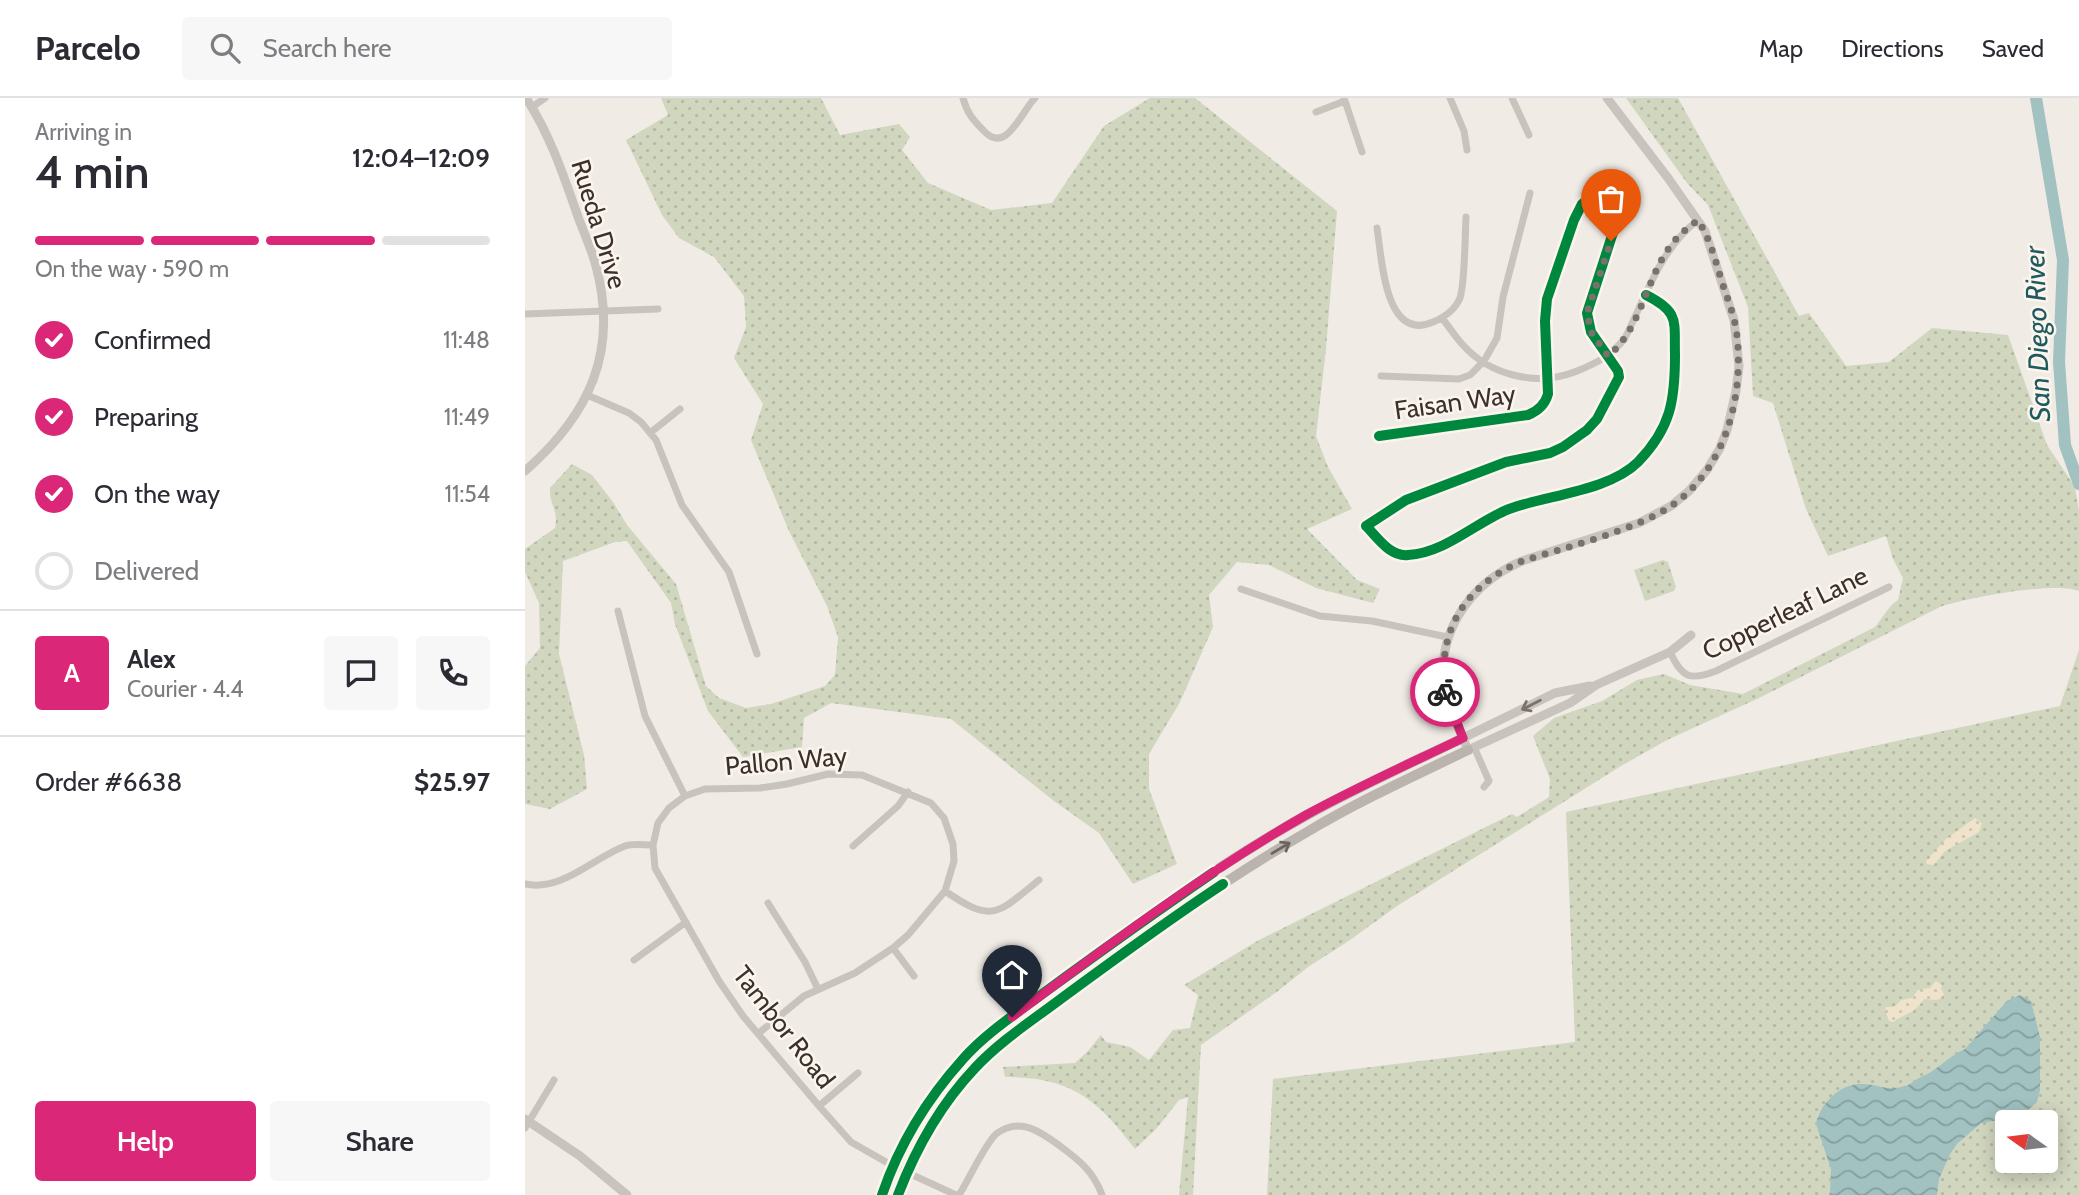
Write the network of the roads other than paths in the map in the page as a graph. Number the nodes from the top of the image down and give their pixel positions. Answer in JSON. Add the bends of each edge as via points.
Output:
{"nodes":[{"id":1,"x":526,"y":98,"type":"edge"},
{"id":2,"x":545,"y":98,"type":"edge"},
{"id":3,"x":963,"y":98,"type":"edge"},
{"id":4,"x":1035,"y":98,"type":"edge"},
{"id":5,"x":1451,"y":98,"type":"edge"},
{"id":6,"x":1511,"y":98,"type":"edge"},
{"id":7,"x":1607,"y":98,"type":"edge"},
{"id":8,"x":1345,"y":99,"type":"edge"},
{"id":9,"x":532,"y":107,"type":"junction"},
{"id":10,"x":1316,"y":112,"type":"dead end"},
{"id":11,"x":1529,"y":135,"type":"dead end"},
{"id":12,"x":1467,"y":150,"type":"dead end"},
{"id":13,"x":1362,"y":152,"type":"dead end"},
{"id":14,"x":1530,"y":193,"type":"dead end"},
{"id":15,"x":1466,"y":217,"type":"dead end"},
{"id":16,"x":1698,"y":220,"type":"junction"},
{"id":17,"x":1377,"y":228,"type":"dead end"},
{"id":18,"x":1646,"y":295,"type":"junction"},
{"id":19,"x":658,"y":309,"type":"dead end"},
{"id":20,"x":603,"y":310,"type":"junction"},
{"id":21,"x":525,"y":314,"type":"edge"},
{"id":22,"x":1442,"y":318,"type":"junction"},
{"id":23,"x":1608,"y":356,"type":"junction"},
{"id":24,"x":1484,"y":361,"type":"junction"},
{"id":25,"x":1381,"y":376,"type":"dead end"},
{"id":26,"x":1549,"y":379,"type":"junction"},
{"id":27,"x":587,"y":395,"type":"junction"},
{"id":28,"x":680,"y":408,"type":"dead end"},
{"id":29,"x":650,"y":432,"type":"junction"},
{"id":30,"x":1379,"y":436,"type":"dead end"},
{"id":31,"x":526,"y":468,"type":"edge"},
{"id":32,"x":1889,"y":587,"type":"dead end"},
{"id":33,"x":1241,"y":589,"type":"dead end"},
{"id":34,"x":618,"y":611,"type":"dead end"},
{"id":35,"x":1691,"y":635,"type":"dead end"},
{"id":36,"x":1447,"y":637,"type":"junction"},
{"id":37,"x":1670,"y":652,"type":"junction"},
{"id":38,"x":757,"y":654,"type":"dead end"},
{"id":39,"x":1596,"y":685,"type":"junction"},
{"id":40,"x":1463,"y":738,"type":"junction"},
{"id":41,"x":1471,"y":748,"type":"junction"},
{"id":42,"x":1485,"y":787,"type":"dead end"},
{"id":43,"x":908,"y":792,"type":"junction"},
{"id":44,"x":685,"y":796,"type":"junction"},
{"id":45,"x":653,"y":845,"type":"junction"},
{"id":46,"x":853,"y":846,"type":"dead end"},
{"id":47,"x":1216,"y":871,"type":"junction"},
{"id":48,"x":1039,"y":880,"type":"dead end"},
{"id":49,"x":525,"y":884,"type":"edge"},
{"id":50,"x":945,"y":891,"type":"junction"},
{"id":51,"x":768,"y":903,"type":"dead end"},
{"id":52,"x":1181,"y":913,"type":"junction"},
{"id":53,"x":685,"y":922,"type":"junction"},
{"id":54,"x":893,"y":948,"type":"junction"},
{"id":55,"x":634,"y":960,"type":"dead end"},
{"id":56,"x":914,"y":976,"type":"dead end"},
{"id":57,"x":818,"y":989,"type":"junction"},
{"id":58,"x":759,"y":1033,"type":"junction"},
{"id":59,"x":858,"y":1073,"type":"dead end"},
{"id":60,"x":554,"y":1080,"type":"dead end"},
{"id":61,"x":818,"y":1106,"type":"junction"},
{"id":62,"x":527,"y":1123,"type":"edge"},
{"id":63,"x":893,"y":1166,"type":"junction"},
{"id":64,"x":907,"y":1172,"type":"junction"},
{"id":65,"x":627,"y":1195,"type":"edge"},
{"id":66,"x":882,"y":1195,"type":"edge"},
{"id":67,"x":898,"y":1195,"type":"edge"},
{"id":68,"x":958,"y":1195,"type":"edge"},
{"id":69,"x":1102,"y":1195,"type":"edge"}],
"edges":[{"from":1,"to":9,"type":"street","name":"Rueda Drive"},
{"from":2,"to":9,"type":"street"},
{"from":3,"to":4,"type":"street","via":[[969,117],[998,140],[1007,136]]},
{"from":5,"to":12,"type":"street"},
{"from":6,"to":11,"type":"street"},
{"from":7,"to":16,"type":"street"},
{"from":8,"to":10,"type":"street"},
{"from":8,"to":13,"type":"street"},
{"from":9,"to":20,"type":"street","name":"Rueda Drive","via":[[554,148],[596,266]]},
{"from":14,"to":24,"type":"street","via":[[1497,338]]},
{"from":15,"to":22,"type":"street","via":[[1461,295],[1455,308]]},
{"from":16,"to":18,"type":"street","via":[[1666,252]]},
{"from":16,"to":36,"type":"street","via":[[1734,320],[1739,366],[1727,430],[1707,470],[1671,506],[1639,523],[1508,567],[1481,585],[1459,611]]},
{"from":17,"to":22,"type":"street","via":[[1390,303],[1399,317],[1424,326]]},
{"from":18,"to":23,"type":"street","via":[[1625,338]]},
{"from":18,"to":23,"type":"street","via":[[1664,304],[1674,322],[1675,388],[1663,429],[1635,465],[1616,477],[1556,498],[1509,509],[1426,552],[1397,554],[1366,526],[1406,500],[1506,462],[1549,453],[1571,441],[1597,419],[1611,396],[1619,377]]},
{"from":19,"to":20,"type":"street"},
{"from":20,"to":21,"type":"street"},
{"from":20,"to":27,"type":"street","name":"Rueda Drive","via":[[601,351]]},
{"from":22,"to":24,"type":"street","via":[[1463,345]]},
{"from":23,"to":26,"type":"street","via":[[1564,377]]},
{"from":23,"to":26,"type":"street","name":"Faisan Way","via":[[1591,332],[1587,313],[1618,217],[1618,203],[1608,182],[1582,204],[1547,299]]},
{"from":24,"to":25,"type":"street","via":[[1459,379]]},
{"from":24,"to":26,"type":"street","via":[[1523,378]]},
{"from":26,"to":30,"type":"street","name":"Faisan Way","via":[[1546,401],[1528,415]]},
{"from":27,"to":29,"type":"street","via":[[629,413]]},
{"from":27,"to":31,"type":"street","name":"Rueda Drive","via":[[566,431]]},
{"from":28,"to":29,"type":"street"},
{"from":29,"to":38,"type":"street","via":[[682,505],[729,572]]},
{"from":32,"to":37,"type":"street","name":"Copperleaf Lane","via":[[1701,677],[1686,676]]},
{"from":33,"to":36,"type":"street","via":[[1320,616],[1372,621]]},
{"from":34,"to":44,"type":"street","via":[[645,716]]},
{"from":35,"to":37,"type":"street"},
{"from":36,"to":40,"type":"street","via":[[1445,693]]},
{"from":37,"to":39,"type":"street"},
{"from":39,"to":40,"type":"street","one_way":true,"via":[[1555,693]]},
{"from":39,"to":41,"type":"street"},
{"from":40,"to":41,"type":"street"},
{"from":40,"to":47,"type":"main road","via":[[1358,787]]},
{"from":41,"to":42,"type":"street","via":[[1489,781]]},
{"from":52,"to":41,"type":"main road","one_way":true,"via":[[1309,831]]},
{"from":43,"to":44,"type":"street","name":"Pallon Way","via":[[862,775],[828,774],[760,788],[705,789]]},
{"from":43,"to":46,"type":"street"},
{"from":43,"to":50,"type":"street","name":"Pallon Way","via":[[931,803],[950,832],[954,861]]},
{"from":44,"to":45,"type":"street","via":[[658,822]]},
{"from":45,"to":49,"type":"street","via":[[625,846],[565,878],[543,885]]},
{"from":45,"to":53,"type":"street","name":"Tambor Road","via":[[655,868]]},
{"from":47,"to":52,"type":"main road","via":[[1216,880],[1189,900]]},
{"from":47,"to":63,"type":"main road","via":[[990,1033],[963,1058],[921,1112]]},
{"from":48,"to":50,"type":"street","via":[[1003,909],[992,912],[969,907]]},
{"from":50,"to":54,"type":"street","name":"Pallon Way"},
{"from":51,"to":57,"type":"street"},
{"from":52,"to":64,"type":"main road","via":[[1002,1043],[975,1068],[934,1120]]},
{"from":53,"to":55,"type":"street"},
{"from":53,"to":58,"type":"street","name":"Tambor Road","via":[[719,981]]},
{"from":54,"to":56,"type":"street"},
{"from":54,"to":57,"type":"street","name":"Pallon Way","via":[[855,973]]},
{"from":57,"to":58,"type":"street","name":"Pallon Way"},
{"from":58,"to":61,"type":"street","name":"Tambor Road"},
{"from":59,"to":61,"type":"street"},
{"from":60,"to":62,"type":"street"},
{"from":61,"to":63,"type":"street","name":"Tambor Road","via":[[851,1142]]},
{"from":62,"to":65,"type":"street","via":[[580,1156]]},
{"from":63,"to":64,"type":"street","name":"Tambor Road"},
{"from":63,"to":66,"type":"main road"},
{"from":64,"to":67,"type":"main road"},
{"from":64,"to":68,"type":"street","name":"Tambor Road"},
{"from":68,"to":69,"type":"street","via":[[993,1137],[1020,1126],[1036,1129],[1082,1163]]}]}
